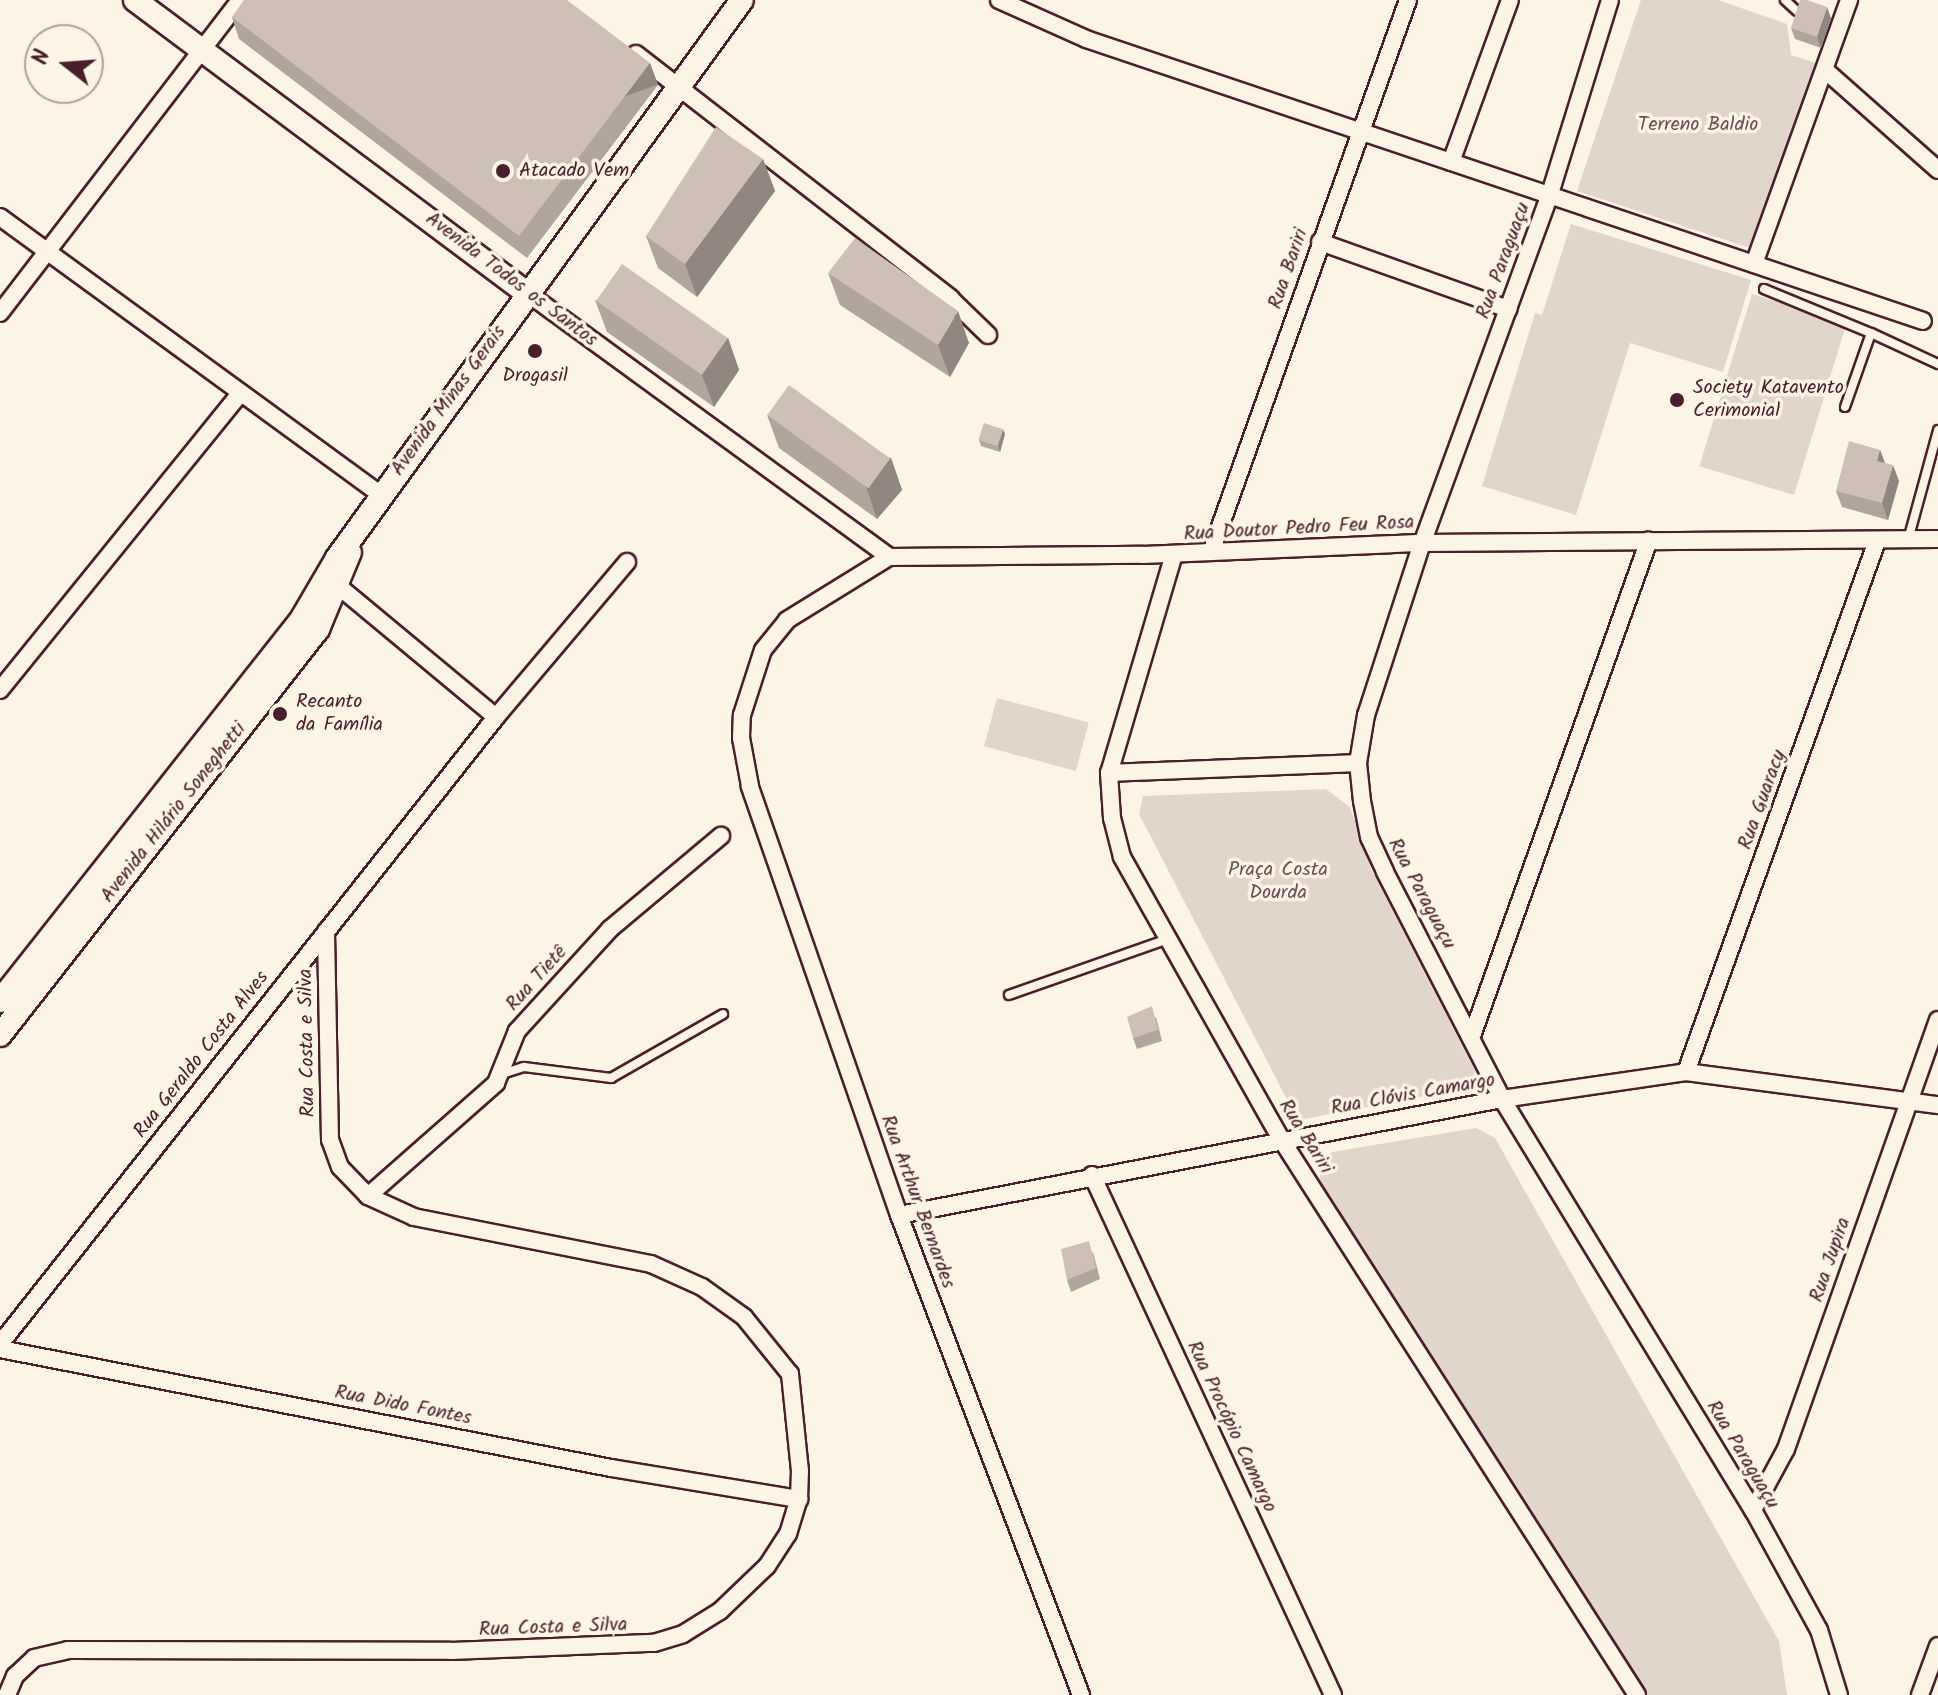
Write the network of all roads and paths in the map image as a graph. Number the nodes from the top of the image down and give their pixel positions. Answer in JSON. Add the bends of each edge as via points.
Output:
{"nodes":[{"id":1,"x":135,"y":0,"type":"edge"},
{"id":2,"x":240,"y":0,"type":"edge"},
{"id":3,"x":742,"y":0,"type":"edge"},
{"id":4,"x":999,"y":0,"type":"edge"},
{"id":5,"x":1408,"y":0,"type":"edge"},
{"id":6,"x":1510,"y":0,"type":"edge"},
{"id":7,"x":1610,"y":0,"type":"edge"},
{"id":8,"x":1785,"y":0,"type":"edge"},
{"id":9,"x":1849,"y":0,"type":"edge"},
{"id":10,"x":1797,"y":11,"type":"edge"},
{"id":11,"x":617,"y":39,"type":"edge"},
{"id":12,"x":201,"y":48,"type":"junction"},
{"id":13,"x":1825,"y":70,"type":"junction"},
{"id":14,"x":679,"y":87,"type":"junction"},
{"id":15,"x":1357,"y":133,"type":"junction"},
{"id":16,"x":1451,"y":162,"type":"junction"},
{"id":17,"x":1938,"y":170,"type":"edge"},
{"id":18,"x":1550,"y":194,"type":"junction"},
{"id":19,"x":0,"y":217,"type":"edge"},
{"id":20,"x":1320,"y":242,"type":"junction"},
{"id":21,"x":44,"y":251,"type":"junction"},
{"id":22,"x":1754,"y":264,"type":"junction"},
{"id":23,"x":1764,"y":289,"type":"dead end"},
{"id":24,"x":526,"y":292,"type":"junction"},
{"id":25,"x":1508,"y":309,"type":"junction"},
{"id":26,"x":0,"y":313,"type":"edge"},
{"id":27,"x":1923,"y":321,"type":"dead end"},
{"id":28,"x":1871,"y":333,"type":"junction"},
{"id":29,"x":988,"y":335,"type":"dead end"},
{"id":30,"x":1938,"y":364,"type":"edge"},
{"id":31,"x":240,"y":394,"type":"junction"},
{"id":32,"x":1845,"y":407,"type":"dead end"},
{"id":33,"x":1938,"y":430,"type":"edge"},
{"id":34,"x":381,"y":495,"type":"junction"},
{"id":35,"x":1938,"y":539,"type":"edge"},
{"id":36,"x":1649,"y":540,"type":"junction"},
{"id":37,"x":1908,"y":540,"type":"junction"},
{"id":38,"x":1877,"y":541,"type":"junction"},
{"id":39,"x":1422,"y":543,"type":"junction"},
{"id":40,"x":1211,"y":552,"type":"junction"},
{"id":41,"x":1174,"y":554,"type":"junction"},
{"id":42,"x":889,"y":557,"type":"junction"},
{"id":43,"x":627,"y":562,"type":"dead end"},
{"id":44,"x":333,"y":582,"type":"junction"},
{"id":45,"x":0,"y":690,"type":"edge"},
{"id":46,"x":496,"y":717,"type":"junction"},
{"id":47,"x":1358,"y":763,"type":"junction"},
{"id":48,"x":1109,"y":773,"type":"junction"},
{"id":49,"x":721,"y":836,"type":"dead end"},
{"id":50,"x":326,"y":931,"type":"junction"},
{"id":51,"x":1165,"y":940,"type":"junction"},
{"id":52,"x":1009,"y":995,"type":"dead end"},
{"id":53,"x":0,"y":1001,"type":"edge"},
{"id":54,"x":723,"y":1014,"type":"dead end"},
{"id":55,"x":1938,"y":1020,"type":"edge"},
{"id":56,"x":1473,"y":1033,"type":"junction"},
{"id":57,"x":0,"y":1035,"type":"edge"},
{"id":58,"x":1686,"y":1072,"type":"junction"},
{"id":59,"x":501,"y":1074,"type":"junction"},
{"id":60,"x":1502,"y":1099,"type":"junction"},
{"id":61,"x":1909,"y":1099,"type":"junction"},
{"id":62,"x":1938,"y":1105,"type":"edge"},
{"id":63,"x":1281,"y":1139,"type":"junction"},
{"id":64,"x":1092,"y":1175,"type":"junction"},
{"id":65,"x":368,"y":1196,"type":"junction"},
{"id":66,"x":899,"y":1215,"type":"junction"},
{"id":67,"x":0,"y":1346,"type":"edge"},
{"id":68,"x":799,"y":1499,"type":"junction"},
{"id":69,"x":1753,"y":1510,"type":"junction"},
{"id":70,"x":1938,"y":1646,"type":"edge"},
{"id":71,"x":7,"y":1695,"type":"edge"},
{"id":72,"x":1081,"y":1695,"type":"edge"},
{"id":73,"x":1333,"y":1695,"type":"edge"},
{"id":74,"x":1637,"y":1695,"type":"edge"},
{"id":75,"x":1839,"y":1695,"type":"edge"},
{"id":76,"x":1920,"y":1695,"type":"edge"}],
"edges":[{"from":1,"to":12,"type":"street","name":"Avenida Todos os Santos"},
{"from":2,"to":12,"type":"street"},
{"from":3,"to":14,"type":"street","name":"Avenida Minas Gerais"},
{"from":4,"to":15,"type":"street","via":[[1086,39]]},
{"from":5,"to":15,"type":"street","name":"Rua Bariri"},
{"from":6,"to":16,"type":"street"},
{"from":7,"to":18,"type":"street","name":"Rua Paraguaçu"},
{"from":8,"to":10,"type":"lane"},
{"from":9,"to":13,"type":"street"},
{"from":11,"to":14,"type":"street"},
{"from":12,"to":21,"type":"street"},
{"from":12,"to":24,"type":"street","name":"Avenida Todos os Santos"},
{"from":13,"to":17,"type":"street"},
{"from":13,"to":22,"type":"street"},
{"from":14,"to":24,"type":"street","name":"Avenida Minas Gerais"},
{"from":14,"to":29,"type":"street","via":[[950,298]]},
{"from":15,"to":16,"type":"street"},
{"from":15,"to":20,"type":"street","name":"Rua Bariri"},
{"from":16,"to":18,"type":"street"},
{"from":18,"to":22,"type":"street"},
{"from":18,"to":25,"type":"street","name":"Rua Paraguaçu"},
{"from":19,"to":21,"type":"street"},
{"from":20,"to":25,"type":"street"},
{"from":20,"to":40,"type":"street","name":"Rua Bariri"},
{"from":21,"to":26,"type":"street"},
{"from":21,"to":31,"type":"street"},
{"from":22,"to":27,"type":"street"},
{"from":23,"to":28,"type":"lane"},
{"from":24,"to":34,"type":"street","name":"Avenida Minas Gerais"},
{"from":24,"to":42,"type":"street","name":"Avenida Todos os Santos"},
{"from":25,"to":39,"type":"street","name":"Rua Paraguaçu"},
{"from":28,"to":30,"type":"lane"},
{"from":28,"to":32,"type":"lane"},
{"from":31,"to":34,"type":"street"},
{"from":31,"to":45,"type":"street"},
{"from":33,"to":37,"type":"lane"},
{"from":34,"to":44,"type":"street","name":"Avenida Minas Gerais","via":[[355,532]]},
{"from":35,"to":37,"type":"street","name":"Rua Doutor Pedro Feu Rosa"},
{"from":36,"to":38,"type":"street","name":"Rua Doutor Pedro Feu Rosa"},
{"from":36,"to":39,"type":"street","name":"Rua Doutor Pedro Feu Rosa"},
{"from":36,"to":56,"type":"street"},
{"from":37,"to":38,"type":"street","name":"Rua Doutor Pedro Feu Rosa"},
{"from":38,"to":58,"type":"street","name":"Rua Guaracy"},
{"from":39,"to":40,"type":"street","name":"Rua Doutor Pedro Feu Rosa"},
{"from":39,"to":47,"type":"street","name":"Rua Paraguaçu","via":[[1366,715]]},
{"from":40,"to":41,"type":"street","name":"Rua Doutor Pedro Feu Rosa"},
{"from":41,"to":42,"type":"street","name":"Rua Doutor Pedro Feu Rosa"},
{"from":41,"to":48,"type":"street","name":"Rua Bariri"},
{"from":42,"to":66,"type":"street","name":"Rua Arthur Bernardes","via":[[787,620],[763,650],[742,715],[741,738],[750,786]]},
{"from":43,"to":46,"type":"street","name":"Rua Geraldo Costa Alves"},
{"from":44,"to":46,"type":"street"},
{"from":44,"to":53,"type":"street","name":"Avenida Hilário Soneghetti"},
{"from":44,"to":57,"type":"street","name":"Avenida Hilário Soneghetti","via":[[318,629]]},
{"from":46,"to":50,"type":"street","name":"Rua Geraldo Costa Alves"},
{"from":47,"to":48,"type":"street"},
{"from":47,"to":56,"type":"street","name":"Rua Paraguaçu","via":[[1369,837]]},
{"from":48,"to":51,"type":"street","name":"Rua Bariri","via":[[1122,857]]},
{"from":49,"to":59,"type":"street","name":"Rua Tietê","via":[[610,929],[517,1031]]},
{"from":50,"to":65,"type":"street","name":"Rua Costa e Silva","via":[[330,1140],[340,1167]]},
{"from":50,"to":67,"type":"street","name":"Rua Geraldo Costa Alves"},
{"from":51,"to":52,"type":"lane"},
{"from":51,"to":63,"type":"street","name":"Rua Bariri"},
{"from":54,"to":59,"type":"lane","via":[[611,1078],[524,1067]]},
{"from":55,"to":61,"type":"street","name":"Rua Jupira"},
{"from":56,"to":60,"type":"street","name":"Rua Paraguaçu"},
{"from":58,"to":60,"type":"street","name":"Rua Clóvis Camargo"},
{"from":58,"to":61,"type":"street","name":"Rua Clóvis Camargo"},
{"from":59,"to":65,"type":"street","name":"Rua Tietê"},
{"from":60,"to":63,"type":"street","name":"Rua Clóvis Camargo"},
{"from":60,"to":69,"type":"street","name":"Rua Paraguaçu"},
{"from":61,"to":62,"type":"street","name":"Rua Clóvis Camargo"},
{"from":61,"to":69,"type":"street","name":"Rua Jupira","via":[[1786,1449]]},
{"from":63,"to":64,"type":"street","name":"Rua Clóvis Camargo"},
{"from":63,"to":74,"type":"street","name":"Rua Bariri"},
{"from":64,"to":66,"type":"street","name":"Rua Clóvis Camargo"},
{"from":64,"to":73,"type":"street","name":"Rua Procópio Camargo"},
{"from":65,"to":68,"type":"street","name":"Rua Costa e Silva","via":[[414,1217],[651,1264],[702,1287],[744,1317],[790,1374]]},
{"from":66,"to":72,"type":"street","name":"Rua Arthur Bernardes"},
{"from":67,"to":68,"type":"street","name":"Rua Dido Fontes","via":[[611,1468]]},
{"from":68,"to":71,"type":"street","name":"Rua Costa e Silva","via":[[788,1534],[767,1566],[720,1611],[683,1634],[654,1643],[597,1649],[68,1650],[34,1658],[15,1676]]},
{"from":69,"to":75,"type":"street","name":"Rua Paraguaçu","via":[[1819,1630]]},
{"from":70,"to":76,"type":"street"}]}
